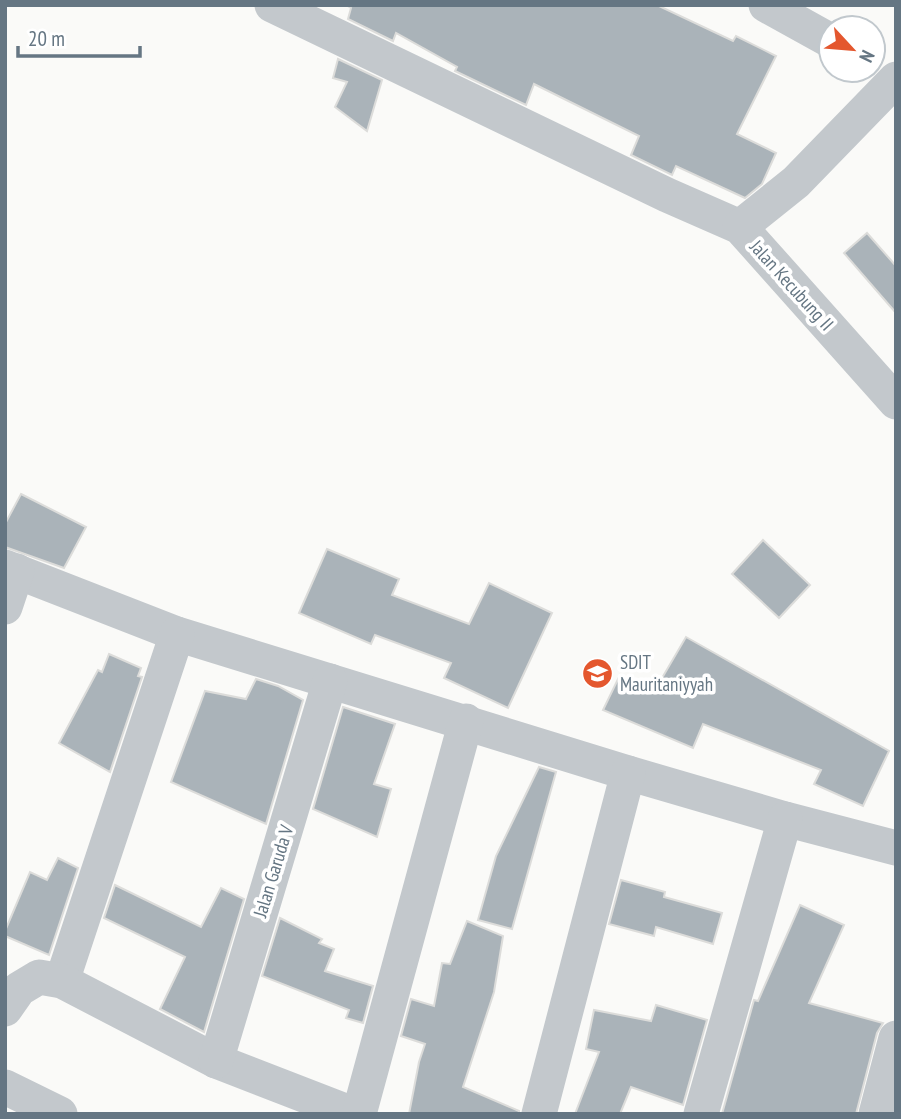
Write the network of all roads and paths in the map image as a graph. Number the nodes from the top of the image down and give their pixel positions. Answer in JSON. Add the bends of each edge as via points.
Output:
{"nodes":[{"id":1,"x":272,"y":5,"type":"edge"},
{"id":2,"x":766,"y":5,"type":"edge"},
{"id":3,"x":817,"y":33,"type":"edge"},
{"id":4,"x":896,"y":78,"type":"edge"},
{"id":5,"x":740,"y":227,"type":"junction"},
{"id":6,"x":896,"y":402,"type":"edge"},
{"id":7,"x":11,"y":569,"type":"edge"},
{"id":8,"x":5,"y":607,"type":"edge"},
{"id":9,"x":177,"y":634,"type":"junction"},
{"id":10,"x":330,"y":681,"type":"junction"},
{"id":11,"x":466,"y":721,"type":"junction"},
{"id":12,"x":628,"y":773,"type":"junction"},
{"id":13,"x":785,"y":819,"type":"junction"},
{"id":14,"x":896,"y":848,"type":"edge"},
{"id":15,"x":62,"y":981,"type":"junction"},
{"id":16,"x":5,"y":1009,"type":"edge"},
{"id":17,"x":896,"y":1038,"type":"edge"},
{"id":18,"x":216,"y":1061,"type":"junction"},
{"id":19,"x":5,"y":1087,"type":"edge"},
{"id":20,"x":60,"y":1114,"type":"edge"},
{"id":21,"x":353,"y":1114,"type":"edge"},
{"id":22,"x":359,"y":1114,"type":"edge"},
{"id":23,"x":539,"y":1114,"type":"edge"},
{"id":24,"x":701,"y":1114,"type":"edge"},
{"id":25,"x":876,"y":1114,"type":"edge"}],
"edges":[{"from":1,"to":5,"type":"street","name":"Jalan Kecubung II"},
{"from":2,"to":3,"type":"street"},
{"from":4,"to":5,"type":"street","via":[[796,182]]},
{"from":5,"to":6,"type":"street","name":"Jalan Kecubung II"},
{"from":7,"to":8,"type":"street"},
{"from":7,"to":9,"type":"street"},
{"from":9,"to":10,"type":"street"},
{"from":9,"to":15,"type":"street"},
{"from":10,"to":11,"type":"street"},
{"from":10,"to":18,"type":"street","name":"Jalan Garuda V"},
{"from":11,"to":12,"type":"street"},
{"from":11,"to":22,"type":"street"},
{"from":12,"to":13,"type":"street"},
{"from":12,"to":23,"type":"street"},
{"from":13,"to":14,"type":"street"},
{"from":13,"to":24,"type":"street"},
{"from":15,"to":16,"type":"street","via":[[39,977],[19,989]]},
{"from":15,"to":18,"type":"street"},
{"from":17,"to":25,"type":"street"},
{"from":18,"to":21,"type":"street"},
{"from":19,"to":20,"type":"street"}]}
